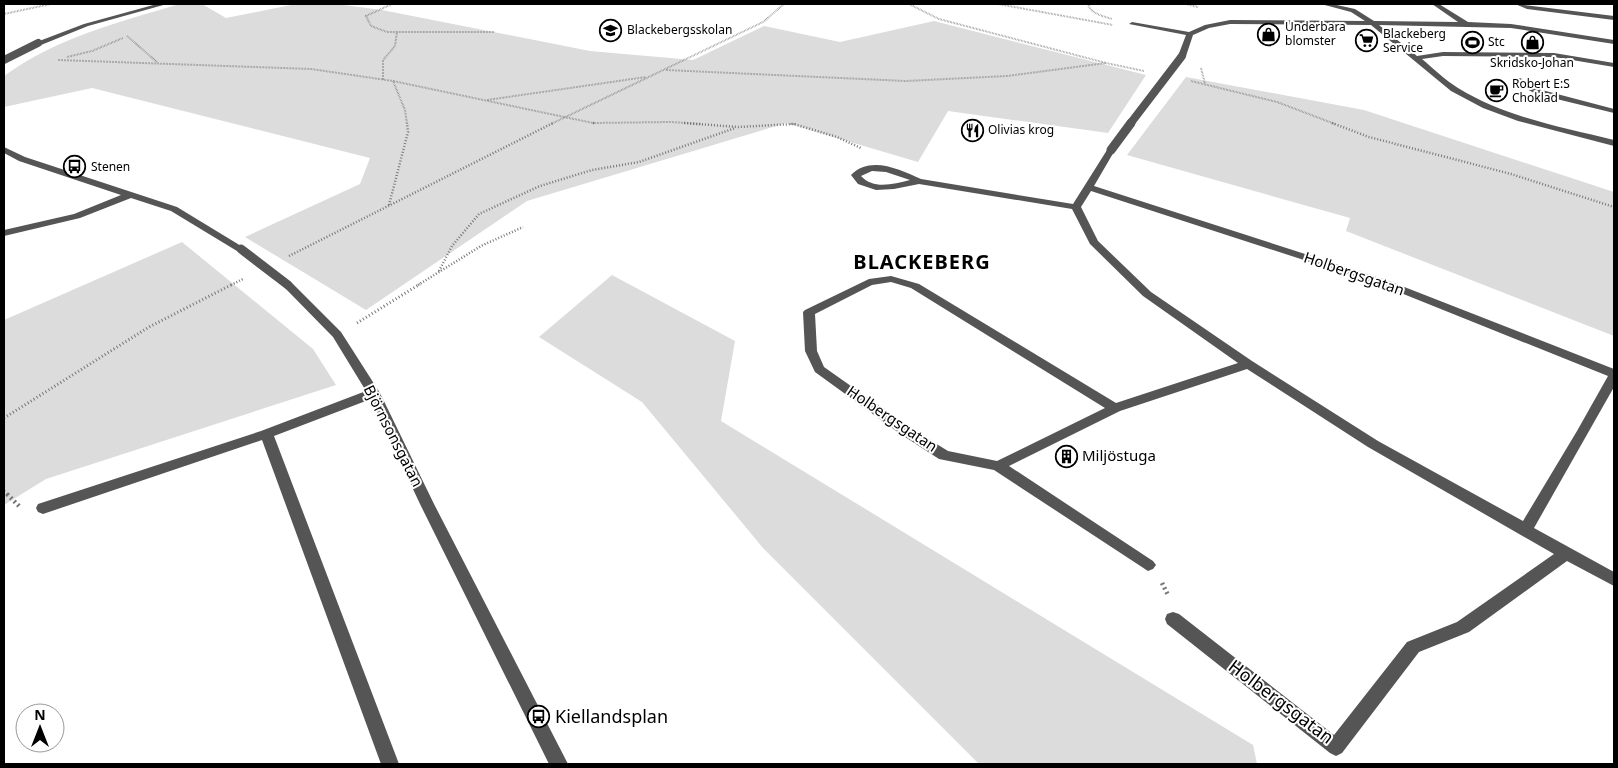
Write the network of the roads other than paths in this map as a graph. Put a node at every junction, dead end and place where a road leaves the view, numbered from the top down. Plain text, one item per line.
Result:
1 (164, 4) edge
2 (1324, 4) edge
3 (1435, 4) edge
4 (1518, 4) edge
5 (1614, 18) edge
6 (1372, 23) junction
7 (1132, 24) road end
8 (1466, 24) junction
9 (1190, 34) junction
10 (1614, 42) edge
11 (1416, 58) junction
12 (4, 60) edge
13 (1614, 65) edge
14 (1517, 80) dead end
15 (1614, 111) edge
16 (1614, 143) edge
17 (4, 150) edge
18 (919, 181) junction
19 (1088, 187) junction
20 (132, 194) junction
21 (1076, 207) junction
22 (4, 233) edge
23 (1248, 364) junction
24 (1614, 375) edge
25 (374, 393) junction
26 (1115, 408) junction
27 (266, 434) junction
28 (998, 466) junction
29 (43, 508) dead end
30 (1525, 530) junction
31 (1567, 553) junction
32 (1148, 565) road end
33 (1614, 580) edge
34 (1173, 619) road end
35 (390, 764) edge
36 (559, 764) edge

1 - 12 street, bridge
2 - 6 street
3 - 8 street
4 - 5 street
6 - 8 street
6 - 9 street
6 - 11 street
7 - 9 street
8 - 10 street
9 - 19 street, bridge
11 - 13 street
11 - 16 street
14 - 15 street
17 - 20 street, Björnsonsgatan
18 - 18 street
18 - 21 street
19 - 21 street
19 - 24 street, Holbergsgatan
20 - 22 street
20 - 25 street, Björnsonsgatan, bridge
21 - 23 street
23 - 26 street
23 - 30 street
24 - 30 street, Holbergsgatan
25 - 27 street
25 - 36 street, Björnsonsgatan
26 - 28 street
26 - 28 street, Holbergsgatan
27 - 29 street
27 - 35 street
28 - 32 street, Holbergsgatan
30 - 31 street
31 - 33 street
31 - 34 street, Holbergsgatan

